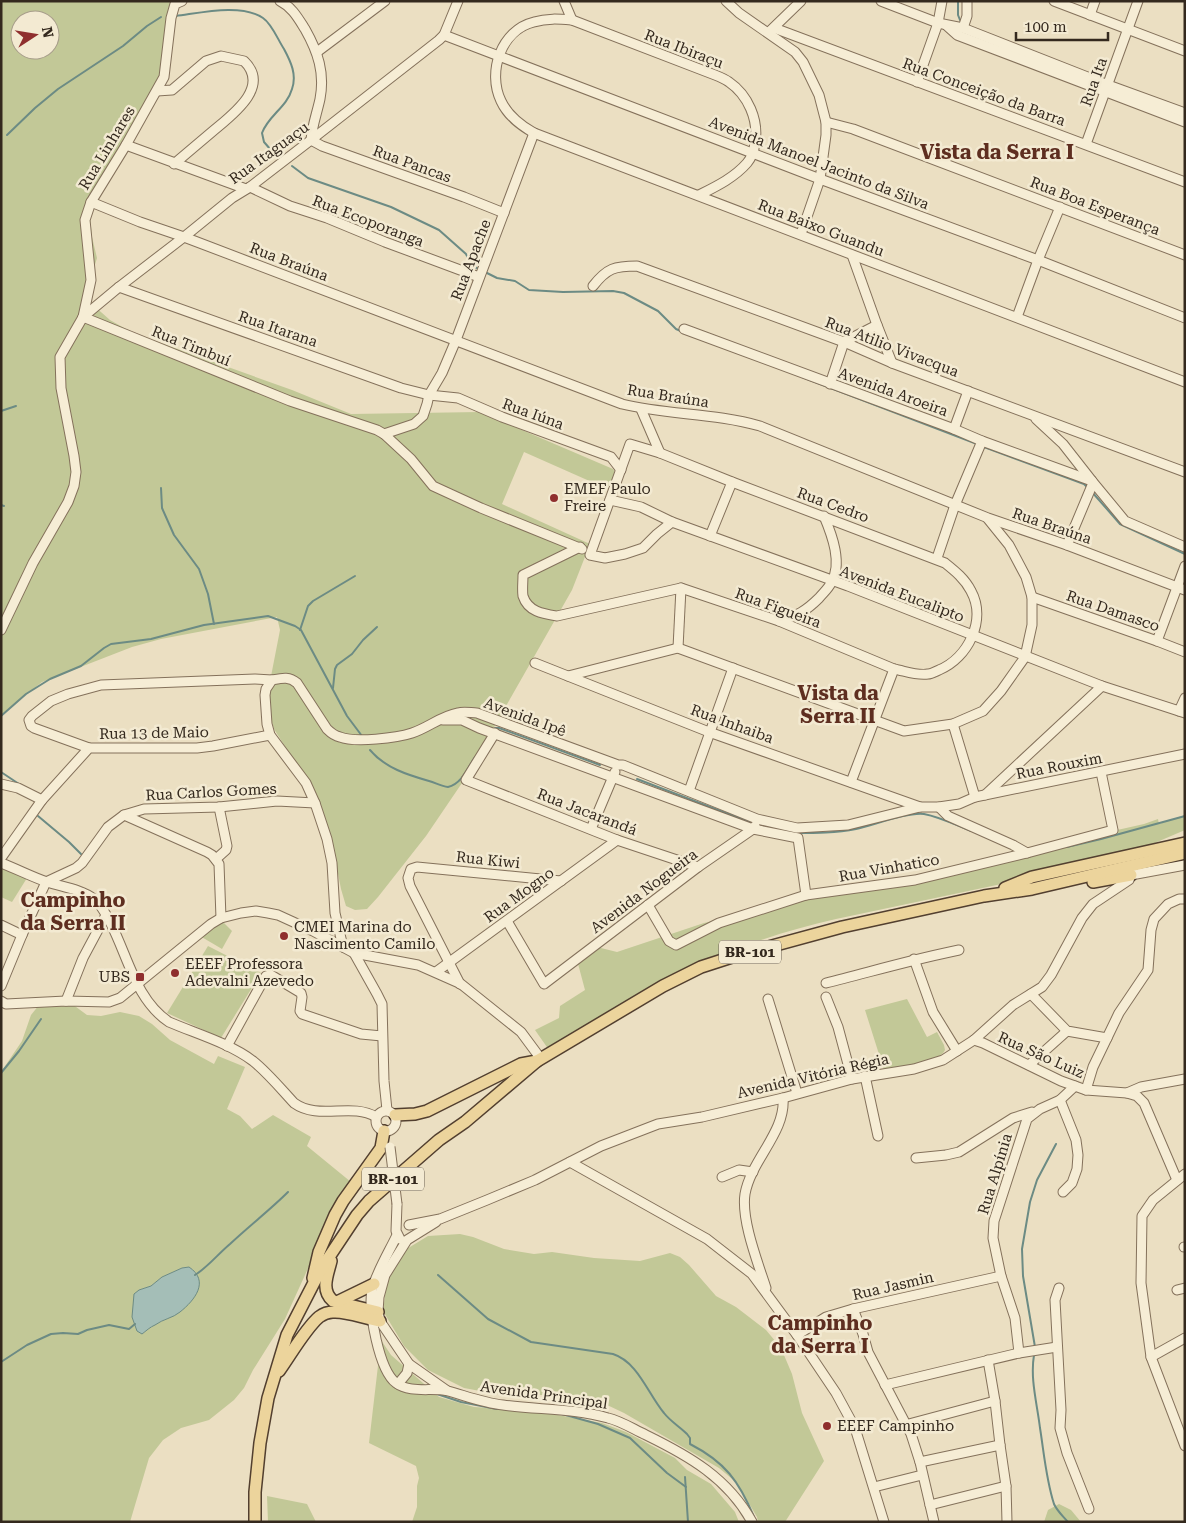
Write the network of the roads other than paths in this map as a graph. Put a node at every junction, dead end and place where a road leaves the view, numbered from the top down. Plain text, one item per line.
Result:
1 (182, 1) edge
2 (385, 1) edge
3 (458, 1) edge
4 (564, 1) edge
5 (726, 1) edge
6 (801, 1) edge
7 (881, 1) edge
8 (942, 1) edge
9 (967, 1) edge
10 (1054, 1) edge
11 (1095, 1) edge
12 (1138, 1) edge
13 (285, 2) edge
14 (1090, 15) junction
15 (572, 20) junction
16 (943, 24) junction
17 (963, 28) junction
18 (1127, 29) junction
19 (771, 30) junction
20 (444, 35) junction
21 (1185, 51) edge
22 (317, 52) junction
23 (498, 56) junction
24 (917, 82) junction
25 (1107, 88) junction
26 (157, 91) junction
27 (1185, 114) edge
28 (826, 122) junction
29 (1185, 122) edge
30 (534, 133) junction
31 (311, 140) junction
32 (1086, 144) junction
33 (126, 145) junction
34 (754, 153) junction
35 (174, 164) junction
36 (820, 179) junction
37 (1185, 182) edge
38 (248, 188) junction
39 (698, 195) junction
40 (91, 202) junction
41 (1060, 207) junction
42 (504, 213) junction
43 (801, 234) junction
44 (184, 237) junction
45 (852, 255) junction
46 (1185, 255) edge
47 (1038, 260) junction
48 (479, 277) junction
49 (119, 286) junction
50 (593, 286) dead end
51 (83, 317) junction
52 (1017, 317) junction
53 (1185, 318) edge
54 (877, 325) junction
55 (684, 329) dead end
56 (456, 340) junction
57 (844, 342) junction
58 (892, 363) junction
59 (1185, 382) edge
60 (830, 384) junction
61 (968, 391) junction
62 (429, 395) junction
63 (641, 408) junction
64 (1032, 415) junction
65 (954, 429) junction
66 (384, 434) junction
67 (980, 445) junction
68 (660, 453) junction
69 (621, 470) junction
70 (1185, 472) edge
71 (732, 482) junction
72 (1092, 482) junction
73 (610, 500) junction
74 (955, 505) junction
75 (824, 516) junction
76 (988, 518) junction
77 (672, 522) junction
78 (710, 536) junction
79 (1067, 545) junction
80 (580, 547) junction
81 (1185, 547) edge
82 (590, 555) junction
83 (937, 558) junction
84 (1185, 566) edge
85 (833, 581) junction
86 (681, 588) junction
87 (1181, 589) edge
88 (1032, 597) junction
89 (779, 621) junction
90 (1, 630) edge
91 (972, 636) junction
92 (1157, 640) junction
93 (678, 648) junction
94 (1185, 652) edge
95 (1025, 657) junction
96 (535, 664) dead end
97 (733, 668) junction
98 (894, 668) junction
99 (568, 676) junction
100 (272, 680) junction
101 (1102, 686) junction
102 (1185, 698) edge
103 (1182, 712) edge
104 (460, 716) junction
105 (875, 722) junction
106 (953, 724) junction
107 (709, 732) junction
108 (495, 733) junction
109 (270, 734) junction
110 (89, 748) junction
111 (1185, 754) edge
112 (618, 765) junction
113 (1101, 772) junction
114 (613, 776) junction
115 (851, 782) junction
116 (1, 784) edge
117 (689, 791) junction
118 (985, 795) junction
119 (975, 797) junction
120 (42, 800) junction
121 (315, 803) junction
122 (219, 807) junction
123 (920, 807) junction
124 (939, 807) junction
125 (124, 815) junction
126 (758, 819) junction
127 (768, 821) junction
128 (592, 829) junction
129 (753, 829) junction
130 (764, 831) junction
131 (617, 840) junction
132 (1184, 846) edge
133 (1027, 853) junction
134 (1, 858) edge
135 (216, 860) junction
136 (1, 863) edge
137 (1185, 865) edge
138 (698, 868) junction
139 (1131, 875) junction
140 (561, 881) junction
141 (46, 882) junction
142 (1032, 889) junction
143 (806, 896) junction
144 (984, 896) junction
145 (1185, 899) edge
146 (648, 904) junction
147 (106, 914) junction
148 (221, 918) junction
149 (507, 921) junction
150 (1, 925) edge
151 (22, 935) junction
152 (343, 947) junction
153 (958, 950) dead end
154 (354, 953) junction
155 (914, 959) junction
156 (448, 962) junction
157 (436, 972) junction
158 (140, 982) junction
159 (826, 983) dead end
160 (460, 984) junction
161 (1, 986) edge
162 (1031, 994) junction
163 (826, 998) dead end
164 (768, 999) dead end
165 (1, 1001) edge
166 (66, 1001) junction
167 (1067, 1030) junction
168 (382, 1036) junction
169 (1107, 1038) junction
170 (974, 1040) junction
171 (227, 1046) junction
172 (957, 1051) junction
173 (539, 1060) junction
174 (1029, 1065) junction
175 (865, 1076) junction
176 (852, 1079) junction
177 (1184, 1081) edge
178 (1075, 1086) junction
179 (1086, 1090) junction
180 (798, 1093) junction
181 (1127, 1093) junction
182 (783, 1098) junction
183 (1060, 1100) junction
184 (1040, 1109) junction
185 (391, 1113) junction
186 (376, 1117) junction
187 (386, 1131) junction
188 (878, 1136) dead end
189 (916, 1158) dead end
190 (570, 1162) junction
191 (753, 1172) junction
192 (1185, 1174) edge
193 (722, 1177) dead end
194 (1177, 1180) junction
195 (1063, 1192) dead end
196 (398, 1207) junction
197 (440, 1219) junction
198 (408, 1224) junction
199 (396, 1233) junction
200 (409, 1239) junction
201 (334, 1249) junction
202 (759, 1266) junction
203 (752, 1274) junction
204 (1000, 1276) junction
205 (374, 1284) junction
206 (313, 1285) junction
207 (1059, 1288) dead end
208 (768, 1295) junction
209 (337, 1302) junction
210 (853, 1309) junction
211 (375, 1316) junction
212 (797, 1335) junction
213 (1185, 1338) edge
214 (1057, 1347) junction
215 (1019, 1353) junction
216 (1151, 1357) junction
217 (988, 1360) junction
218 (409, 1364) junction
219 (272, 1381) junction
220 (398, 1384) junction
221 (886, 1385) junction
222 (446, 1390) junction
223 (995, 1401) junction
224 (906, 1425) junction
225 (1000, 1445) junction
226 (1185, 1446) edge
227 (920, 1462) junction
228 (922, 1475) junction
229 (1006, 1486) junction
230 (874, 1487) junction
231 (930, 1505) junction
232 (1088, 1509) dead end
233 (255, 1522) edge
234 (752, 1522) edge
235 (884, 1522) edge
236 (934, 1522) edge
237 (1008, 1522) edge

1 - 26 street, Rua Linhares
2 - 22 street
3 - 20 street, Rua Itaguaçu
4 - 15 street
5 - 19 street
6 - 19 street
7 - 16 street
8 - 16 street
9 - 17 street
10 - 14 street
11 - 14 street
12 - 18 street, Rua Ita
13 - 22 street
14 - 18 street
15 - 23 street, Rua Ibiraçu
15 - 34 street, Rua Ibiraçu
16 - 17 street
16 - 24 street
16 - 25 street
17 - 25 street
18 - 21 street
18 - 25 street, Rua Ita
19 - 24 street, Rua Conceição da Barra
19 - 28 street
20 - 23 street, Avenida Manoel Jacinto da Silva
20 - 31 street, Rua Itaguaçu
22 - 31 street
23 - 30 street, Rua Baixo Guandu
23 - 34 street, Avenida Manoel Jacinto da Silva
24 - 32 street, Rua Conceição da Barra
25 - 27 street
25 - 29 street
25 - 32 street, Rua Ita
26 - 33 street, Rua Linhares
26 - 35 street
28 - 36 street
28 - 41 street, Rua Boa Esperança
30 - 39 street, Rua Baixo Guandu
30 - 42 street, Rua Apache
31 - 38 street, Rua Itaguaçu
31 - 42 street, Rua Pancas
32 - 37 street, Rua Conceição da Barra
33 - 35 street, Rua Ecoporanga
33 - 40 street, Rua Linhares
34 - 36 street, Avenida Manoel Jacinto da Silva
34 - 39 street
35 - 38 street, Rua Ecoporanga
36 - 43 street
36 - 47 street, Avenida Manoel Jacinto da Silva
38 - 44 street, Rua Itaguaçu
38 - 48 street, Rua Ecoporanga
39 - 43 street, Rua Baixo Guandu
40 - 44 street, Rua Braúna
40 - 51 street, Rua Linhares
41 - 46 street, Rua Boa Esperança
41 - 47 street
42 - 48 street, Rua Apache
43 - 45 street, Rua Baixo Guandu
44 - 49 street, Rua Itaguaçu
44 - 56 street, Rua Braúna
45 - 52 street, Rua Baixo Guandu
45 - 54 street
47 - 52 street
47 - 53 street, Avenida Manoel Jacinto da Silva
48 - 56 street, Rua Apache
49 - 51 street, Rua Itaguaçu
49 - 62 street, Rua Itarana
50 - 57 street, Rua Atilio Vivacqua
51 - 66 street, Rua Timbuí
51 - 90 street
52 - 59 street, Rua Baixo Guandu
54 - 57 street
54 - 58 street
55 - 60 street, Avenida Aroeira
56 - 62 street, Rua Apache
56 - 63 street, Rua Braúna
57 - 58 street, Rua Atilio Vivacqua
57 - 60 street
58 - 61 street, Rua Atilio Vivacqua
60 - 65 street, Avenida Aroeira
61 - 64 street, Rua Atilio Vivacqua
61 - 65 street
62 - 66 street, Rua Apache
62 - 69 street, Rua Iúna
63 - 68 street
63 - 74 street, Rua Braúna
64 - 70 street, Rua Atilio Vivacqua
64 - 72 street
65 - 67 street, Avenida Aroeira
66 - 80 street
67 - 72 street, Avenida Aroeira
67 - 74 street
68 - 69 street, Rua Cedro
68 - 71 street, Rua Cedro
69 - 73 street
71 - 75 street, Rua Cedro
71 - 78 street
72 - 79 street
72 - 81 street
73 - 77 street, Avenida Eucalipto
73 - 82 street
74 - 76 street, Rua Braúna
74 - 83 street
75 - 83 street, Rua Cedro
75 - 85 street
76 - 79 street, Rua Braúna
76 - 88 street
77 - 78 street, Avenida Eucalipto
77 - 82 street
78 - 85 street, Avenida Eucalipto
79 - 87 street, Rua Braúna
80 - 82 street
80 - 86 street
83 - 91 street, Rua Cedro
84 - 87 street
85 - 89 street
85 - 91 street, Avenida Eucalipto
86 - 89 street, Rua Figueira
86 - 93 street
87 - 92 street
88 - 92 street, Rua Damasco
88 - 95 street
89 - 98 street, Rua Figueira
91 - 95 street, Avenida Eucalipto
91 - 98 street, Rua Figueira
92 - 94 street, Rua Damasco
93 - 97 street
93 - 99 street
95 - 101 street, Avenida Eucalipto
95 - 106 street
96 - 99 street, Rua Inhaiba
97 - 105 street
97 - 107 street
98 - 105 street
99 - 107 street, Rua Inhaiba
100 - 104 street, Avenida Ipê
100 - 109 street
100 - 110 street
101 - 103 street, Avenida Eucalipto
101 - 118 street
102 - 103 street
104 - 108 street, Avenida Ipê
104 - 112 street, Avenida Ipê
105 - 106 street
105 - 115 street
106 - 119 street
107 - 115 street, Rua Inhaiba
107 - 117 street
108 - 114 street, Avenida Ipê
108 - 128 street, Rua Jacarandá
109 - 110 street, Rua 13 de Maio
109 - 121 street
110 - 120 street, Rua 13 de Maio
111 - 113 street, Rua Rouxim
112 - 114 street
112 - 117 street, Avenida Ipê
113 - 118 street, Rua Rouxim
113 - 133 street, Rua Vinhatico
114 - 128 street
114 - 129 street, Avenida Ipê
115 - 123 street, Rua Inhaiba
116 - 120 street
117 - 126 street, Avenida Ipê
118 - 119 street, Rua Rouxim
119 - 124 street, Rua Rouxim
120 - 134 street, Rua 13 de Maio
121 - 122 street, Rua Carlos Gomes
121 - 152 street
122 - 125 street, Rua Carlos Gomes
122 - 135 street
123 - 124 street, Avenida Ipê
123 - 127 street, Avenida Ipê
124 - 133 street
125 - 135 street
125 - 141 street, Rua Carlos Gomes
126 - 127 street, Avenida Ipê
126 - 129 street, Avenida Nogueira
127 - 130 street
128 - 131 street, Rua Jacarandá
129 - 130 street, Avenida Ipê
129 - 138 street, Avenida Nogueira
130 - 143 street, Avenida Ipê
131 - 138 street, Rua Jacarandá
131 - 140 street, Rua Mogno
132 - 142 main road, BR-101
132 - 144 main road, BR-101
133 - 143 street, Rua Vinhatico
135 - 148 street
136 - 141 street
137 - 139 street
138 - 146 street, Avenida Nogueira
139 - 142 main road
139 - 162 street, Avenida Vitória Régia
140 - 149 street, Rua Mogno
140 - 156 street, Rua Kiwi
141 - 147 street
141 - 151 street
142 - 144 main road, BR-101
143 - 146 street, Rua Vinhatico
144 - 173 main road, BR-101
145 - 169 street
146 - 149 street, Avenida Nogueira
147 - 158 street
147 - 166 street
148 - 152 street
148 - 158 street
149 - 156 street, Rua Mogno
150 - 151 street
151 - 161 street
152 - 154 street
153 - 155 street
154 - 157 street
154 - 168 street
155 - 159 street
155 - 172 street
156 - 157 street, Rua Mogno
156 - 160 street
157 - 160 street
158 - 166 street
158 - 171 street
160 - 173 street
162 - 167 street
162 - 170 street, Avenida Vitória Régia
163 - 176 street
164 - 180 street
165 - 166 street
167 - 169 street
167 - 174 street
168 - 171 street
168 - 185 street
169 - 179 street
170 - 172 street, Avenida Vitória Régia
170 - 174 street, Rua São Luiz
171 - 186 street
172 - 175 street, Avenida Vitória Régia
173 - 185 main road
173 - 201 main road, BR-101
174 - 178 street, Rua São Luiz
175 - 176 street, Avenida Vitória Régia
175 - 188 street
176 - 180 street, Avenida Vitória Régia
177 - 181 street, Rua São Luiz
178 - 179 street, Rua São Luiz
178 - 183 street, Rua Alpínia
179 - 181 street, Rua São Luiz
180 - 182 street, Avenida Vitória Régia
181 - 194 street
182 - 190 street, Avenida Vitória Régia
182 - 191 street
183 - 184 street, Rua Alpínia
183 - 195 street
184 - 189 street
184 - 204 street, Rua Alpínia
185 - 186 street
185 - 187 street
186 - 187 street
187 - 196 street, bridge
187 - 206 main road
190 - 197 street, Avenida Vitória Régia
190 - 203 street
191 - 193 street
191 - 202 street
192 - 194 street
194 - 216 street
196 - 198 street
196 - 199 street
197 - 198 street, Avenida Vitória Régia
197 - 200 street, Avenida Vitória Régia
198 - 199 street
198 - 200 street
199 - 200 street
199 - 205 street
200 - 211 street
201 - 206 main road, BR-101
201 - 209 main road
202 - 203 street
202 - 208 street
203 - 208 street
204 - 210 street, Rua Jasmin
204 - 215 street, Rua Alpínia
205 - 209 main road
205 - 211 street
206 - 219 main road, BR-101
207 - 214 street
208 - 212 street
209 - 211 main road
210 - 212 street, Rua Jasmin
210 - 221 street
211 - 218 street, Avenida Principal
211 - 219 main road
211 - 220 street
212 - 230 street
213 - 216 street
214 - 215 street
214 - 232 street
215 - 217 street
216 - 226 street
217 - 221 street
217 - 223 street
218 - 220 street
218 - 222 street, Avenida Principal
219 - 233 main road, BR-101
220 - 222 street, Avenida Principal
221 - 224 street
222 - 234 street, Avenida Principal
223 - 224 street
223 - 225 street
224 - 227 street
225 - 227 street
225 - 229 street
227 - 228 street
228 - 230 street
228 - 231 street
229 - 231 street
229 - 237 street
230 - 235 street
231 - 236 street

